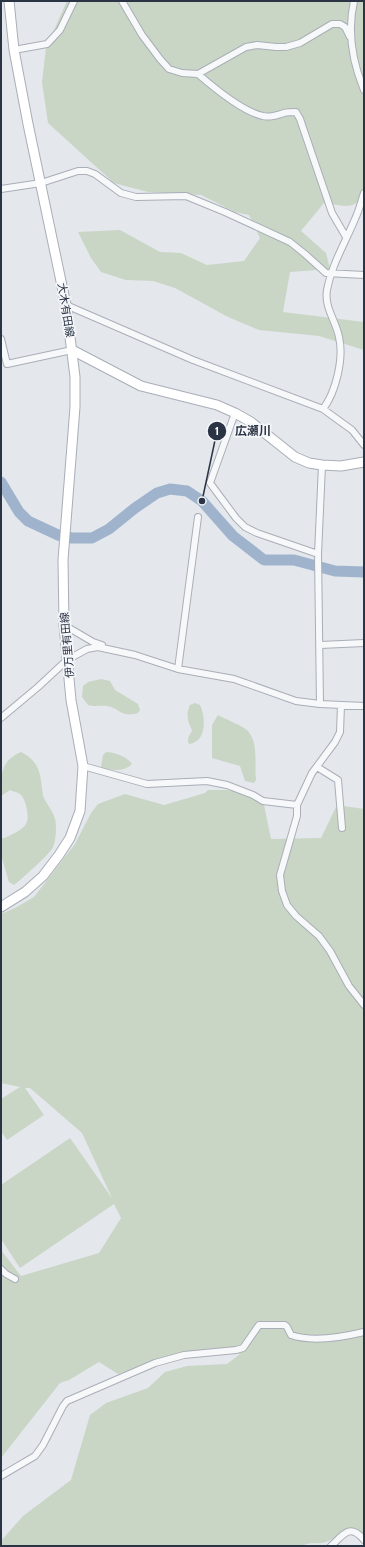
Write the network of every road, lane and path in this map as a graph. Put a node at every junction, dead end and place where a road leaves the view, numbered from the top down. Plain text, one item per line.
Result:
1 (9, 1) edge
2 (74, 1) edge
3 (122, 1) edge
4 (354, 1) edge
5 (350, 37) junction
6 (14, 50) junction
7 (198, 74) junction
8 (364, 90) edge
9 (41, 183) junction
10 (1, 189) edge
11 (364, 193) edge
12 (346, 237) junction
13 (331, 274) junction
14 (364, 275) edge
15 (66, 305) junction
16 (1, 339) edge
17 (72, 350) junction
18 (323, 409) junction
19 (234, 413) junction
20 (364, 445) edge
21 (364, 462) edge
22 (322, 465) junction
23 (198, 517) dead end
24 (318, 554) junction
25 (64, 625) junction
26 (364, 643) edge
27 (320, 645) junction
28 (109, 648) junction
29 (67, 660) junction
30 (178, 669) junction
31 (320, 704) junction
32 (341, 705) junction
33 (364, 706) edge
34 (1, 718) edge
35 (83, 766) junction
36 (317, 767) junction
37 (297, 805) junction
38 (342, 828) dead end
39 (1, 907) edge
40 (364, 1004) edge
41 (1, 1269) edge
42 (15, 1278) dead end
43 (364, 1332) edge
44 (1, 1476) edge
45 (364, 1540) edge
46 (331, 1546) edge

1 - 6 main road, 大木有田線
2 - 6 street
3 - 7 street
4 - 5 street
5 - 7 street
5 - 8 street
6 - 9 main road, 大木有田線
7 - 12 street
9 - 10 street
9 - 13 street
9 - 15 main road, 大木有田線
11 - 12 street
12 - 13 street
13 - 14 street
13 - 18 street
15 - 17 main road, 大木有田線
15 - 18 street
16 - 17 street
17 - 19 main road, 大木有田線
17 - 25 main road, 伊万里有田線
18 - 20 street
19 - 22 main road, 大木有田線
19 - 24 street
21 - 22 main road, 大木有田線
22 - 24 street
23 - 30 street
24 - 27 street
25 - 28 street
25 - 29 main road, 伊万里有田線
26 - 27 street
27 - 31 street
28 - 29 street
28 - 30 street
29 - 34 street
29 - 35 main road, 伊万里有田線
30 - 31 street
31 - 32 street
32 - 33 street
32 - 36 street
35 - 37 street
35 - 39 main road, 伊万里有田線
36 - 37 street
36 - 38 street
37 - 40 street
41 - 42 street
43 - 44 street
45 - 46 street

